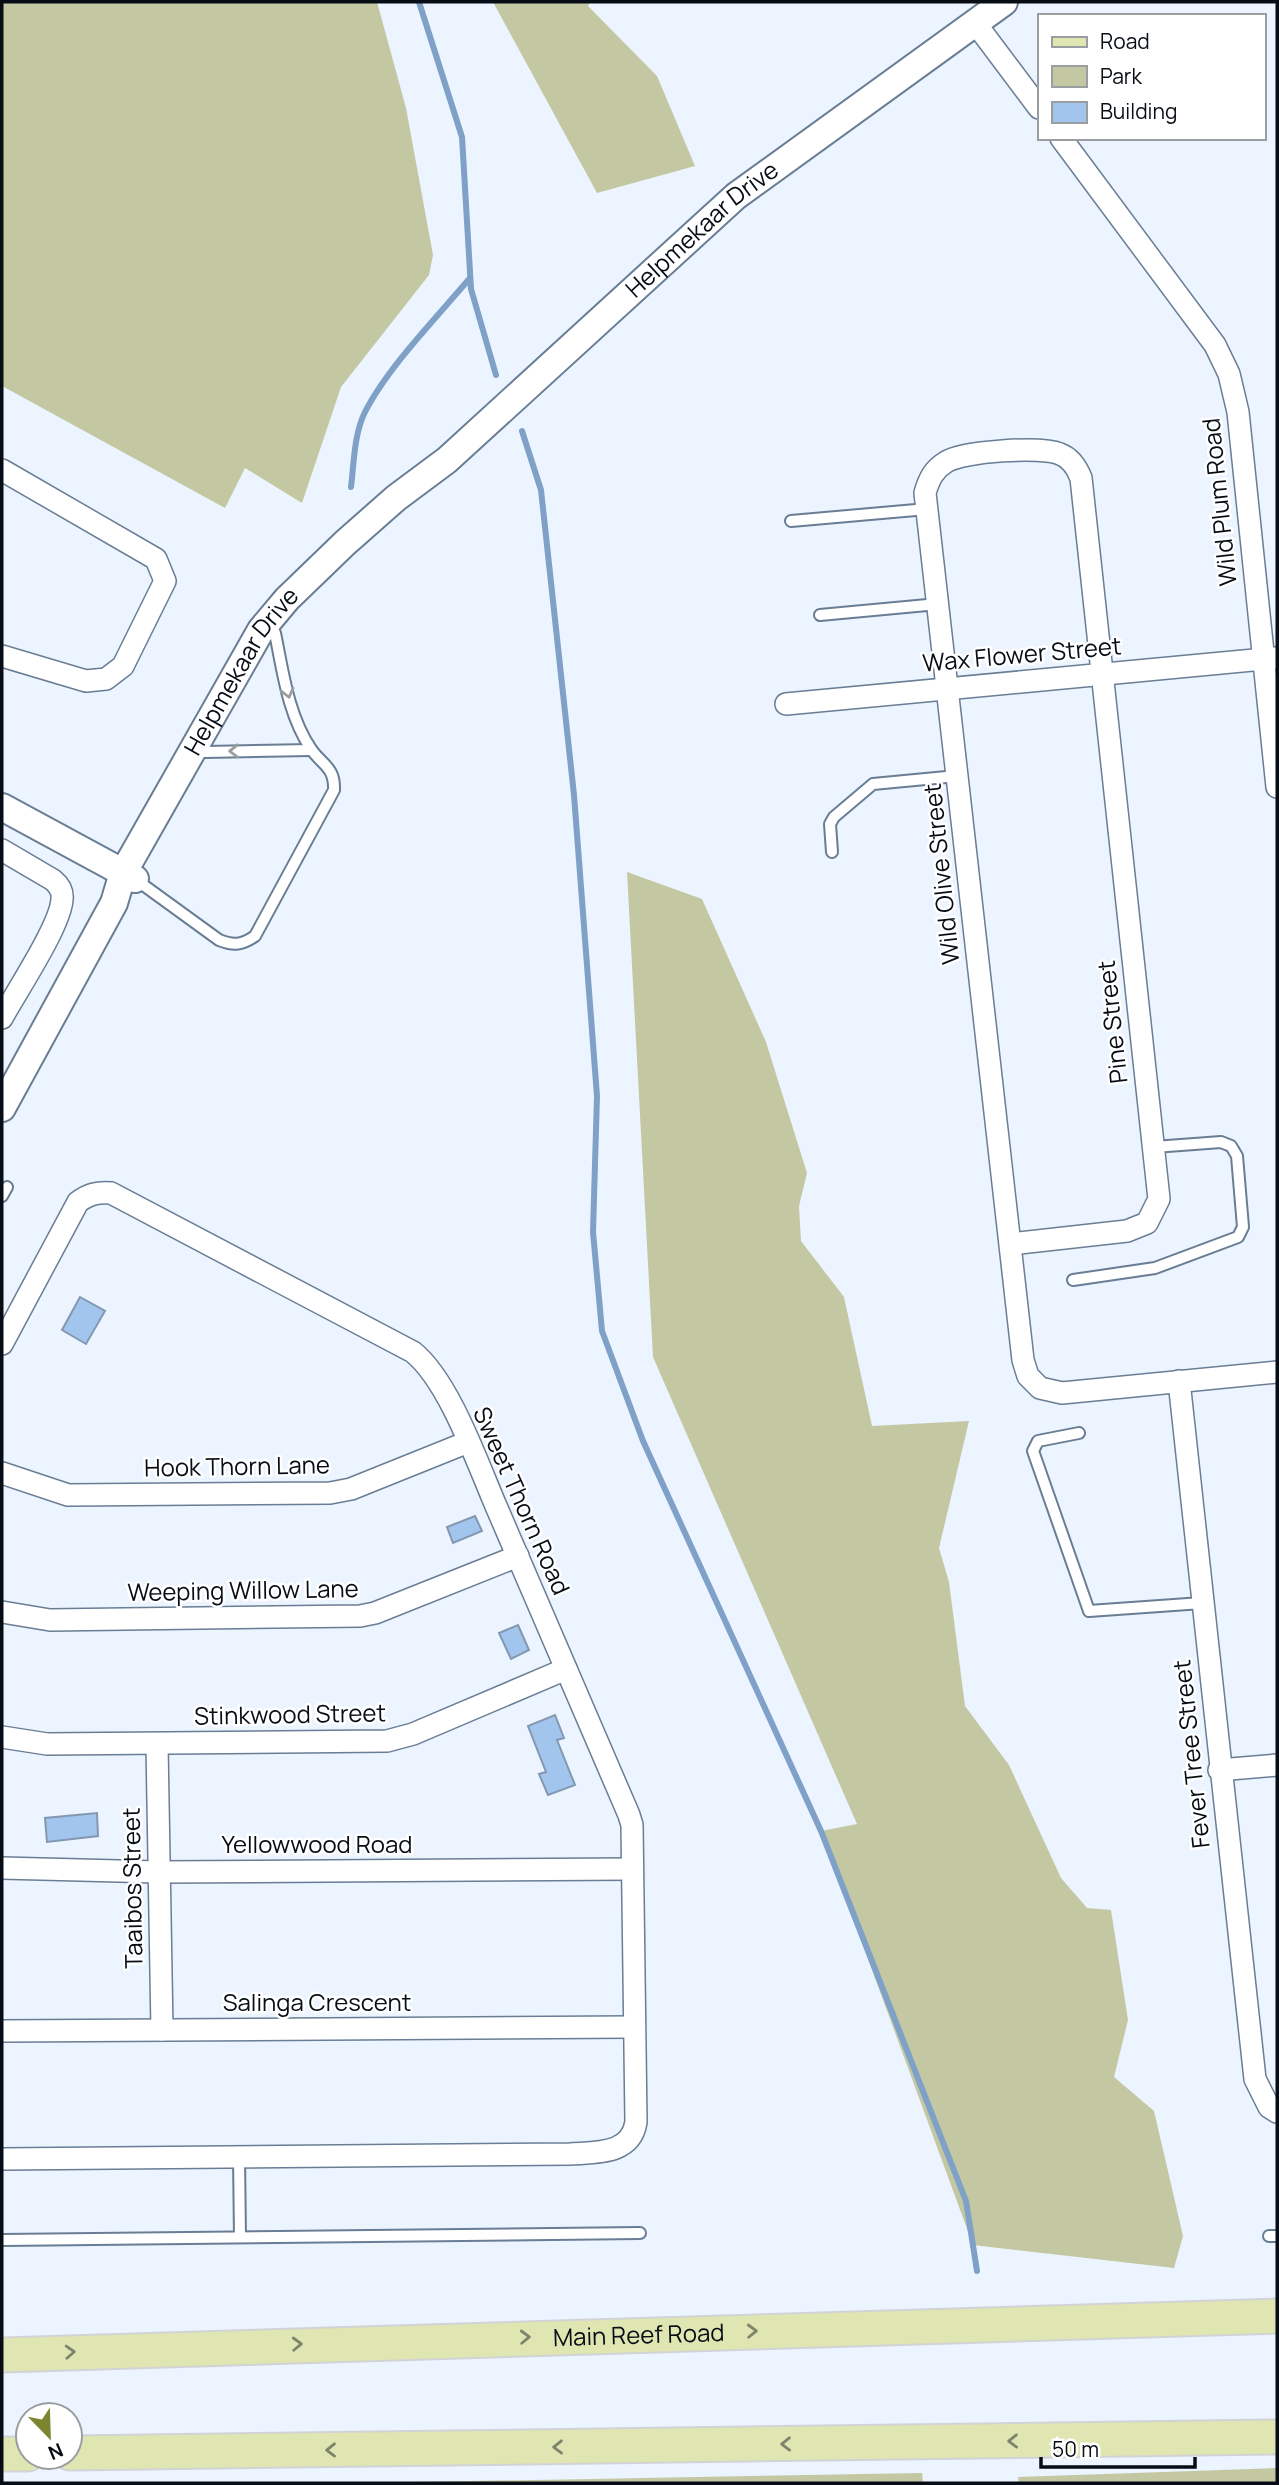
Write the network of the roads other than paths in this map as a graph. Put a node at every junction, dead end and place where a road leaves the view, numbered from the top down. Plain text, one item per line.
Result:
1 (1004, 2) edge
2 (976, 23) junction
3 (1038, 107) edge
4 (1063, 140) edge
5 (2, 470) edge
6 (420, 483) junction
7 (927, 509) junction
8 (791, 521) dead end
9 (938, 604) junction
10 (820, 615) dead end
11 (275, 633) junction
12 (2, 656) edge
13 (1270, 658) edge
14 (1102, 674) junction
15 (948, 688) junction
16 (786, 704) dead end
17 (311, 750) junction
18 (205, 752) junction
19 (957, 776) junction
20 (1277, 787) edge
21 (2, 807) edge
22 (2, 850) edge
23 (832, 852) dead end
24 (129, 876) junction
25 (2, 1018) edge
26 (2, 1108) edge
27 (1153, 1147) junction
28 (1010, 1244) junction
29 (1073, 1280) dead end
30 (2, 1344) edge
31 (1277, 1372) edge
32 (1179, 1381) junction
33 (1079, 1433) dead end
34 (468, 1442) junction
35 (2, 1473) edge
36 (518, 1556) junction
37 (1202, 1602) junction
38 (2, 1612) edge
39 (566, 1669) junction
40 (2, 1737) edge
41 (157, 1745) junction
42 (1277, 1765) edge
43 (1219, 1770) junction
44 (2, 1868) edge
45 (632, 1869) junction
46 (158, 1872) junction
47 (633, 2027) junction
48 (162, 2030) junction
49 (2, 2031) edge
50 (1277, 2112) edge
51 (239, 2157) junction
52 (2, 2160) edge
53 (640, 2233) dead end
54 (240, 2236) junction
55 (2, 2240) edge
56 (1277, 2316) edge
57 (2, 2355) edge
58 (1277, 2437) edge
59 (84, 2453) edge

1 - 2 street, Helpmekaar Drive
2 - 3 street
2 - 6 street, Helpmekaar Drive
4 - 13 street, Wild Plum Road
5 - 12 street
6 - 11 street, Helpmekaar Drive
6 - 24 street, Helpmekaar Drive
7 - 8 lane
7 - 9 street, Wild Olive Street
7 - 14 street, Wild Olive Street
9 - 10 lane
9 - 15 street, Wild Olive Street
11 -> 17 lane
11 - 18 street, Helpmekaar Drive
13 - 14 street, Wax Flower Street
13 - 20 street, Wild Plum Road
14 - 15 street, Wax Flower Street
14 - 27 street, Pine Street
15 - 16 street, Wax Flower Street
15 - 19 street, Wild Olive Street
17 -> 18 lane
17 - 24 lane
18 - 24 street, Helpmekaar Drive
19 - 23 lane
19 - 28 street, Wild Olive Street
21 - 24 street
22 - 25 street
24 - 26 street, Helpmekaar Drive
27 - 28 street, Pine Street
27 - 29 lane
28 - 32 street, Wild Olive Street
30 - 34 street, Sweet Thorn Road
31 - 32 street, Wild Olive Street
32 - 37 street, Fever Tree Street
33 - 37 lane
34 - 35 street, Hook Thorn Lane
34 - 36 street, Sweet Thorn Road
36 - 38 street, Weeping Willow Lane
36 - 39 street, Sweet Thorn Road
37 - 43 street, Fever Tree Street
39 - 41 street, Stinkwood Street
39 - 45 street, Sweet Thorn Road
40 - 41 street, Stinkwood Street
41 - 46 street, Taaibos Street
42 - 43 street
43 - 50 street, Fever Tree Street
44 - 46 street, Yellowwood Road
45 - 46 street, Yellowwood Road
45 - 47 street, Sweet Thorn Road
46 - 48 street, Taaibos Street
47 - 48 street, Salinga Crescent
47 - 51 street, Sweet Thorn Road
48 - 49 street, Salinga Crescent
51 - 52 street
51 - 54 lane
53 - 54 lane
54 - 55 lane
57 -> 56 main road, Main Reef Road
58 -> 59 main road

